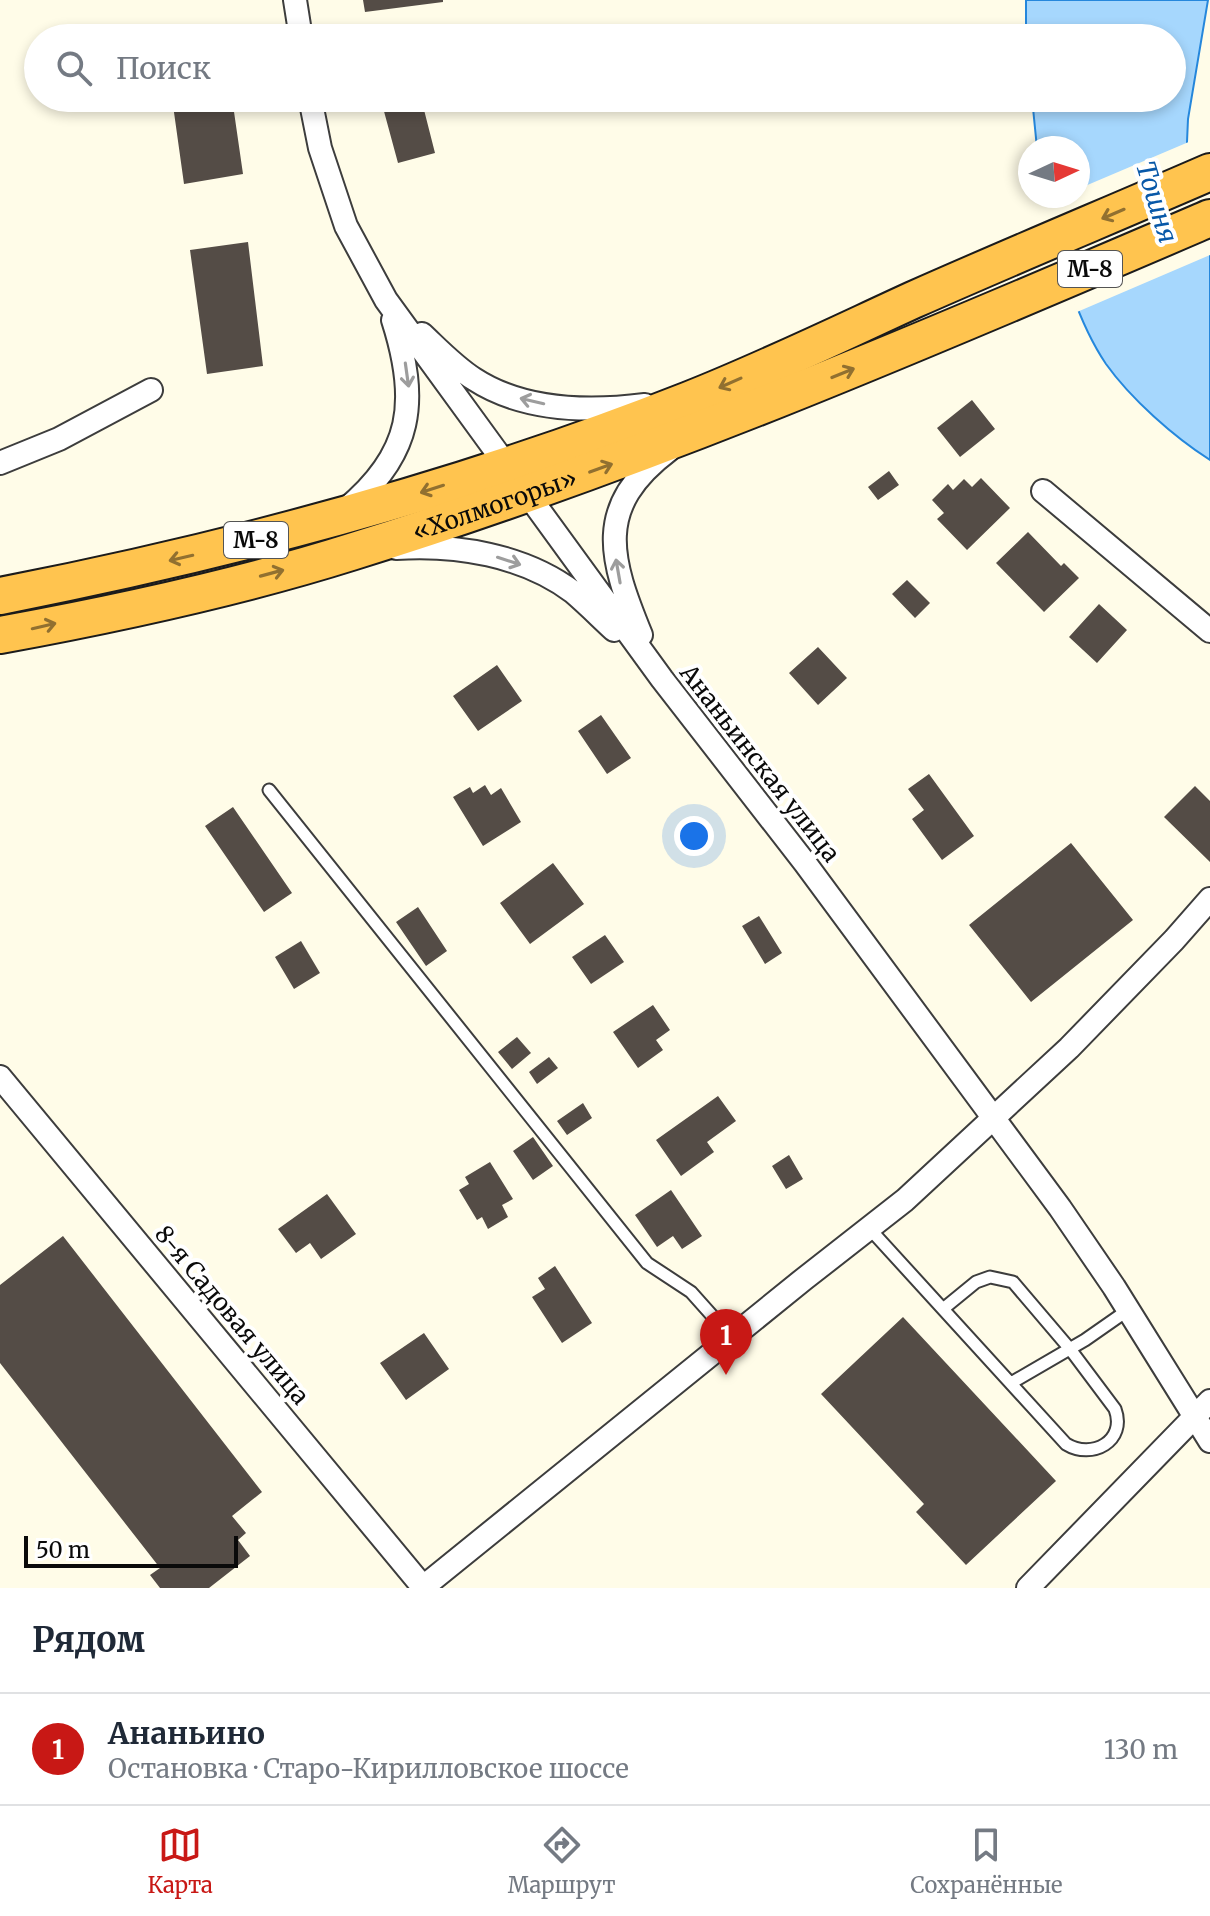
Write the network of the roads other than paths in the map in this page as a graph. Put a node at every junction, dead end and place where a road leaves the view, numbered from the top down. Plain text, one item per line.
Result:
1 (295, 0) edge
2 (299, 24) edge
3 (313, 112) edge
4 (1210, 172) edge
5 (1210, 218) edge
6 (386, 300) junction
7 (151, 390) dead end
8 (692, 399) junction
9 (688, 436) junction
10 (0, 463) edge
11 (506, 465) junction
12 (1043, 491) dead end
13 (528, 494) junction
14 (331, 521) junction
15 (349, 553) junction
16 (0, 596) edge
17 (1210, 631) edge
18 (0, 635) edge
19 (655, 670) junction
20 (269, 790) dead end
21 (1210, 899) edge
22 (0, 1077) edge
23 (994, 1119) junction
24 (869, 1228) junction
25 (943, 1309) junction
26 (1128, 1310) junction
27 (732, 1338) junction
28 (1070, 1349) junction
29 (1011, 1383) junction
30 (1202, 1408) edge
31 (1210, 1441) edge
32 (423, 1587) edge
33 (1028, 1588) edge

1 - 2 street
3 - 6 street, Ананьинская улица
4 -> 8 highway, «Холмогоры» / М-8
9 -> 5 highway, «Холмогоры» / М-8
8 -> 6 street
6 - 11 street, Ананьинская улица
6 -> 14 street
7 - 10 street
8 - 11 highway, «Холмогоры» / М-8
13 -> 9 highway, «Холмогоры» / М-8
19 -> 9 street
11 - 13 street, Ананьинская улица
11 -> 14 highway, «Холмогоры» / М-8
12 - 17 street
13 - 15 highway, «Холмогоры» / М-8
13 - 19 street, Ананьинская улица
14 -> 16 highway, «Холмогоры» / М-8
18 -> 15 highway, «Холмогоры» / М-8
15 -> 19 street
19 - 23 street, Ананьинская улица
20 - 27 lane
21 - 23 street
22 - 32 street, 8-я Садовая улица
23 - 24 street
23 - 26 street, Ананьинская улица
24 - 25 lane
24 - 27 street
25 - 28 lane
25 - 29 lane
26 - 28 lane
26 - 30 street, Ананьинская улица
27 - 32 street
28 - 29 lane
28 - 29 lane
30 - 31 street, Ананьинская улица
30 - 33 street

